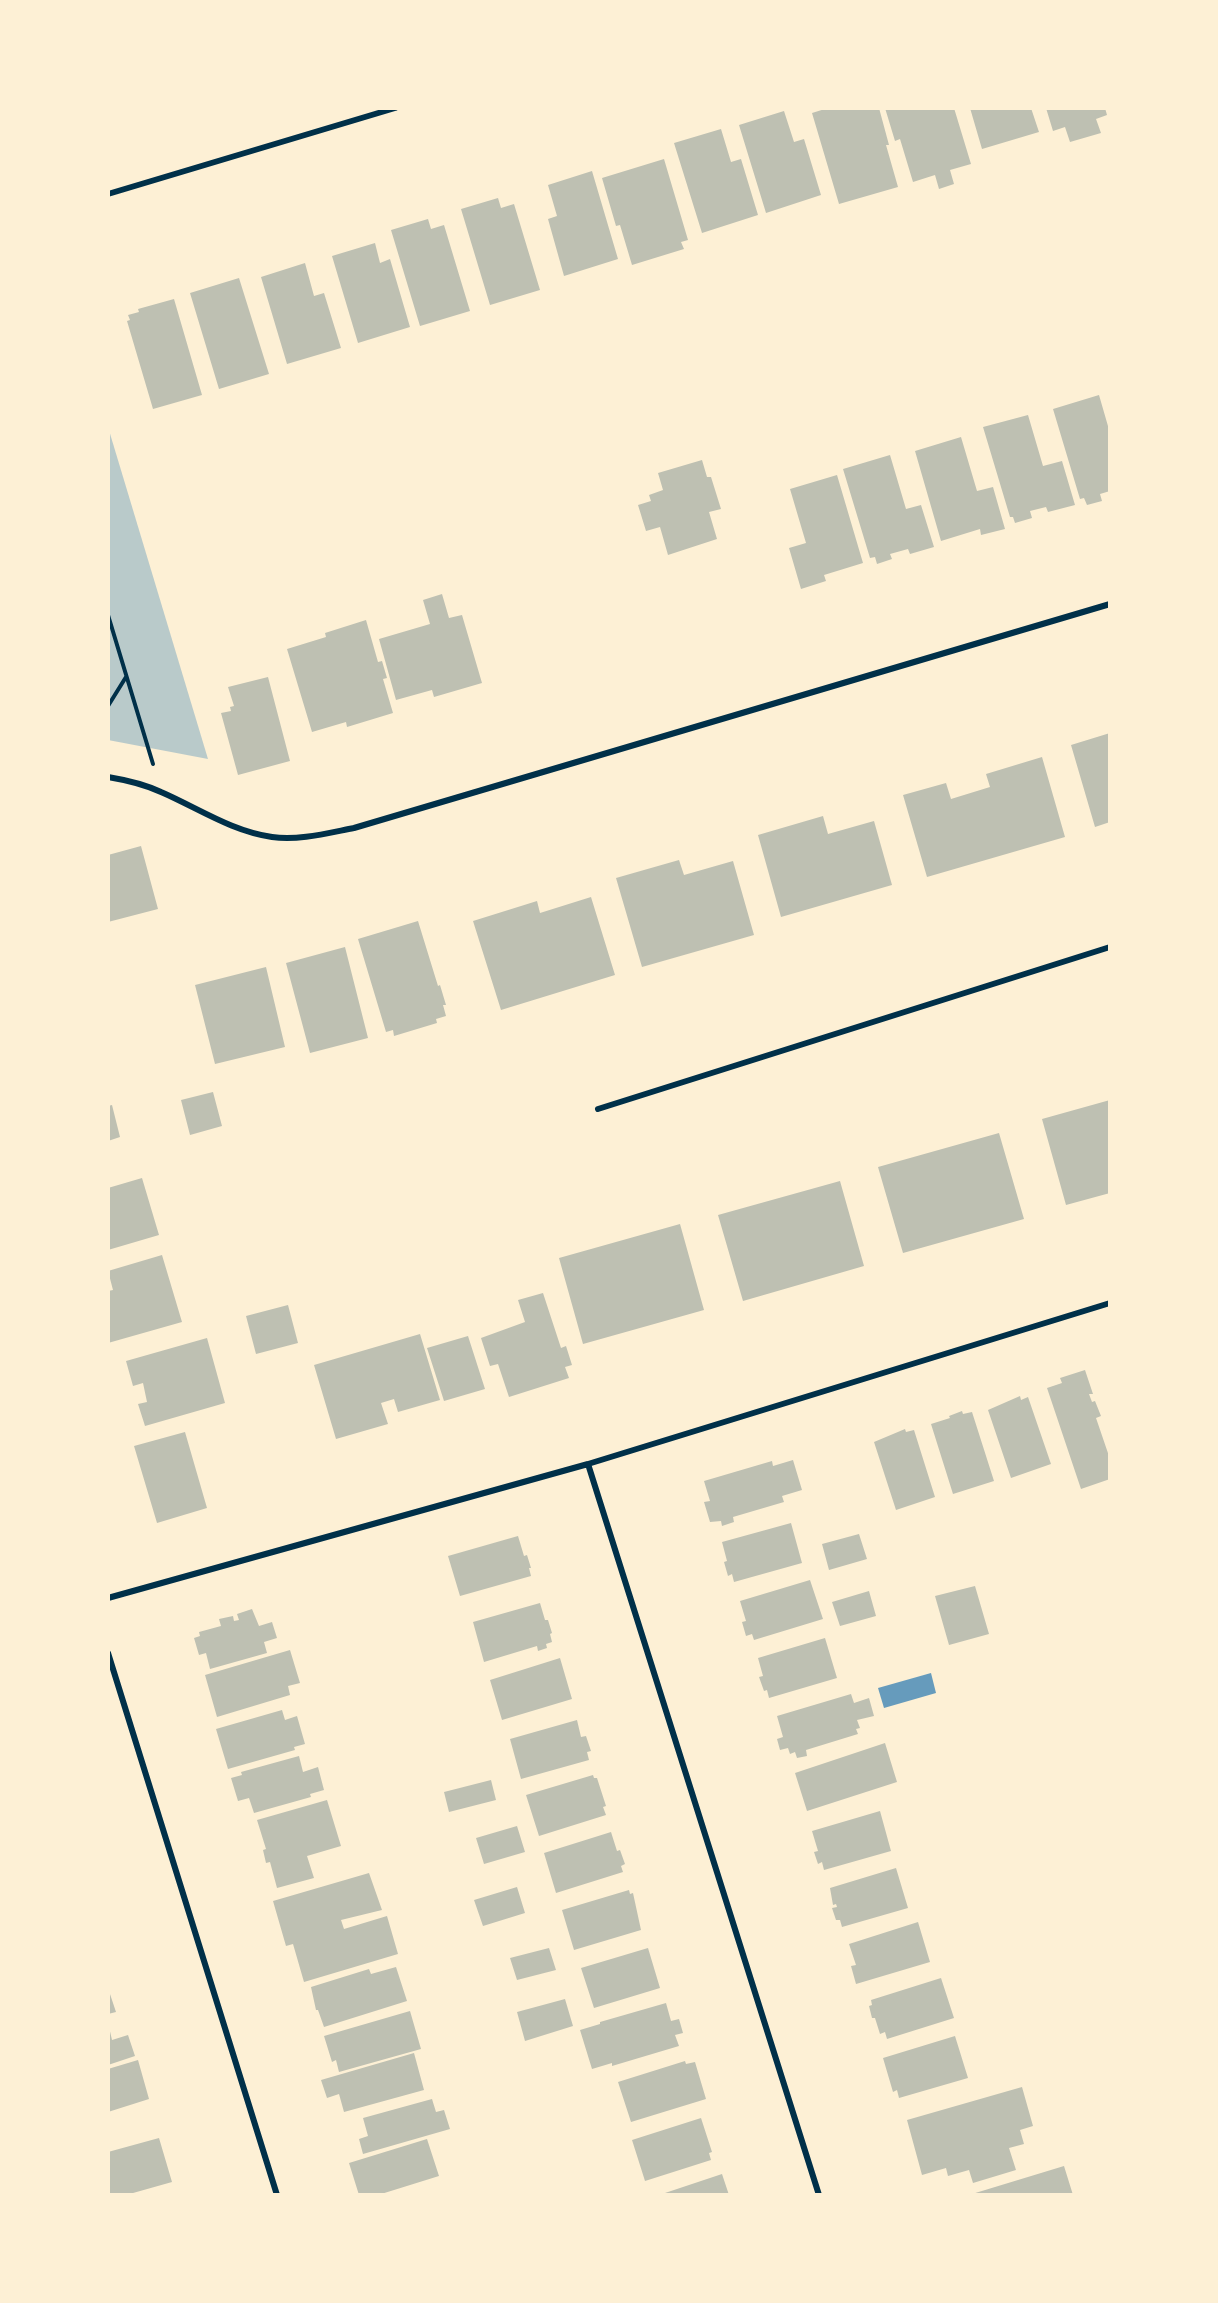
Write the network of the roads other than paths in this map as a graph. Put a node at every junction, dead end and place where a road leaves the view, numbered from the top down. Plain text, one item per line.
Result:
1 (394, 108) edge
2 (108, 194) edge
3 (1110, 604) edge
4 (108, 777) edge
5 (1110, 947) edge
6 (598, 1109) dead end
7 (1110, 1303) edge
8 (588, 1464) junction
9 (108, 1598) edge
10 (108, 1653) edge
11 (277, 2195) edge
12 (819, 2195) edge

1 - 2 street
3 - 4 street
5 - 6 street
7 - 8 street
8 - 9 street
8 - 12 street
10 - 11 street

